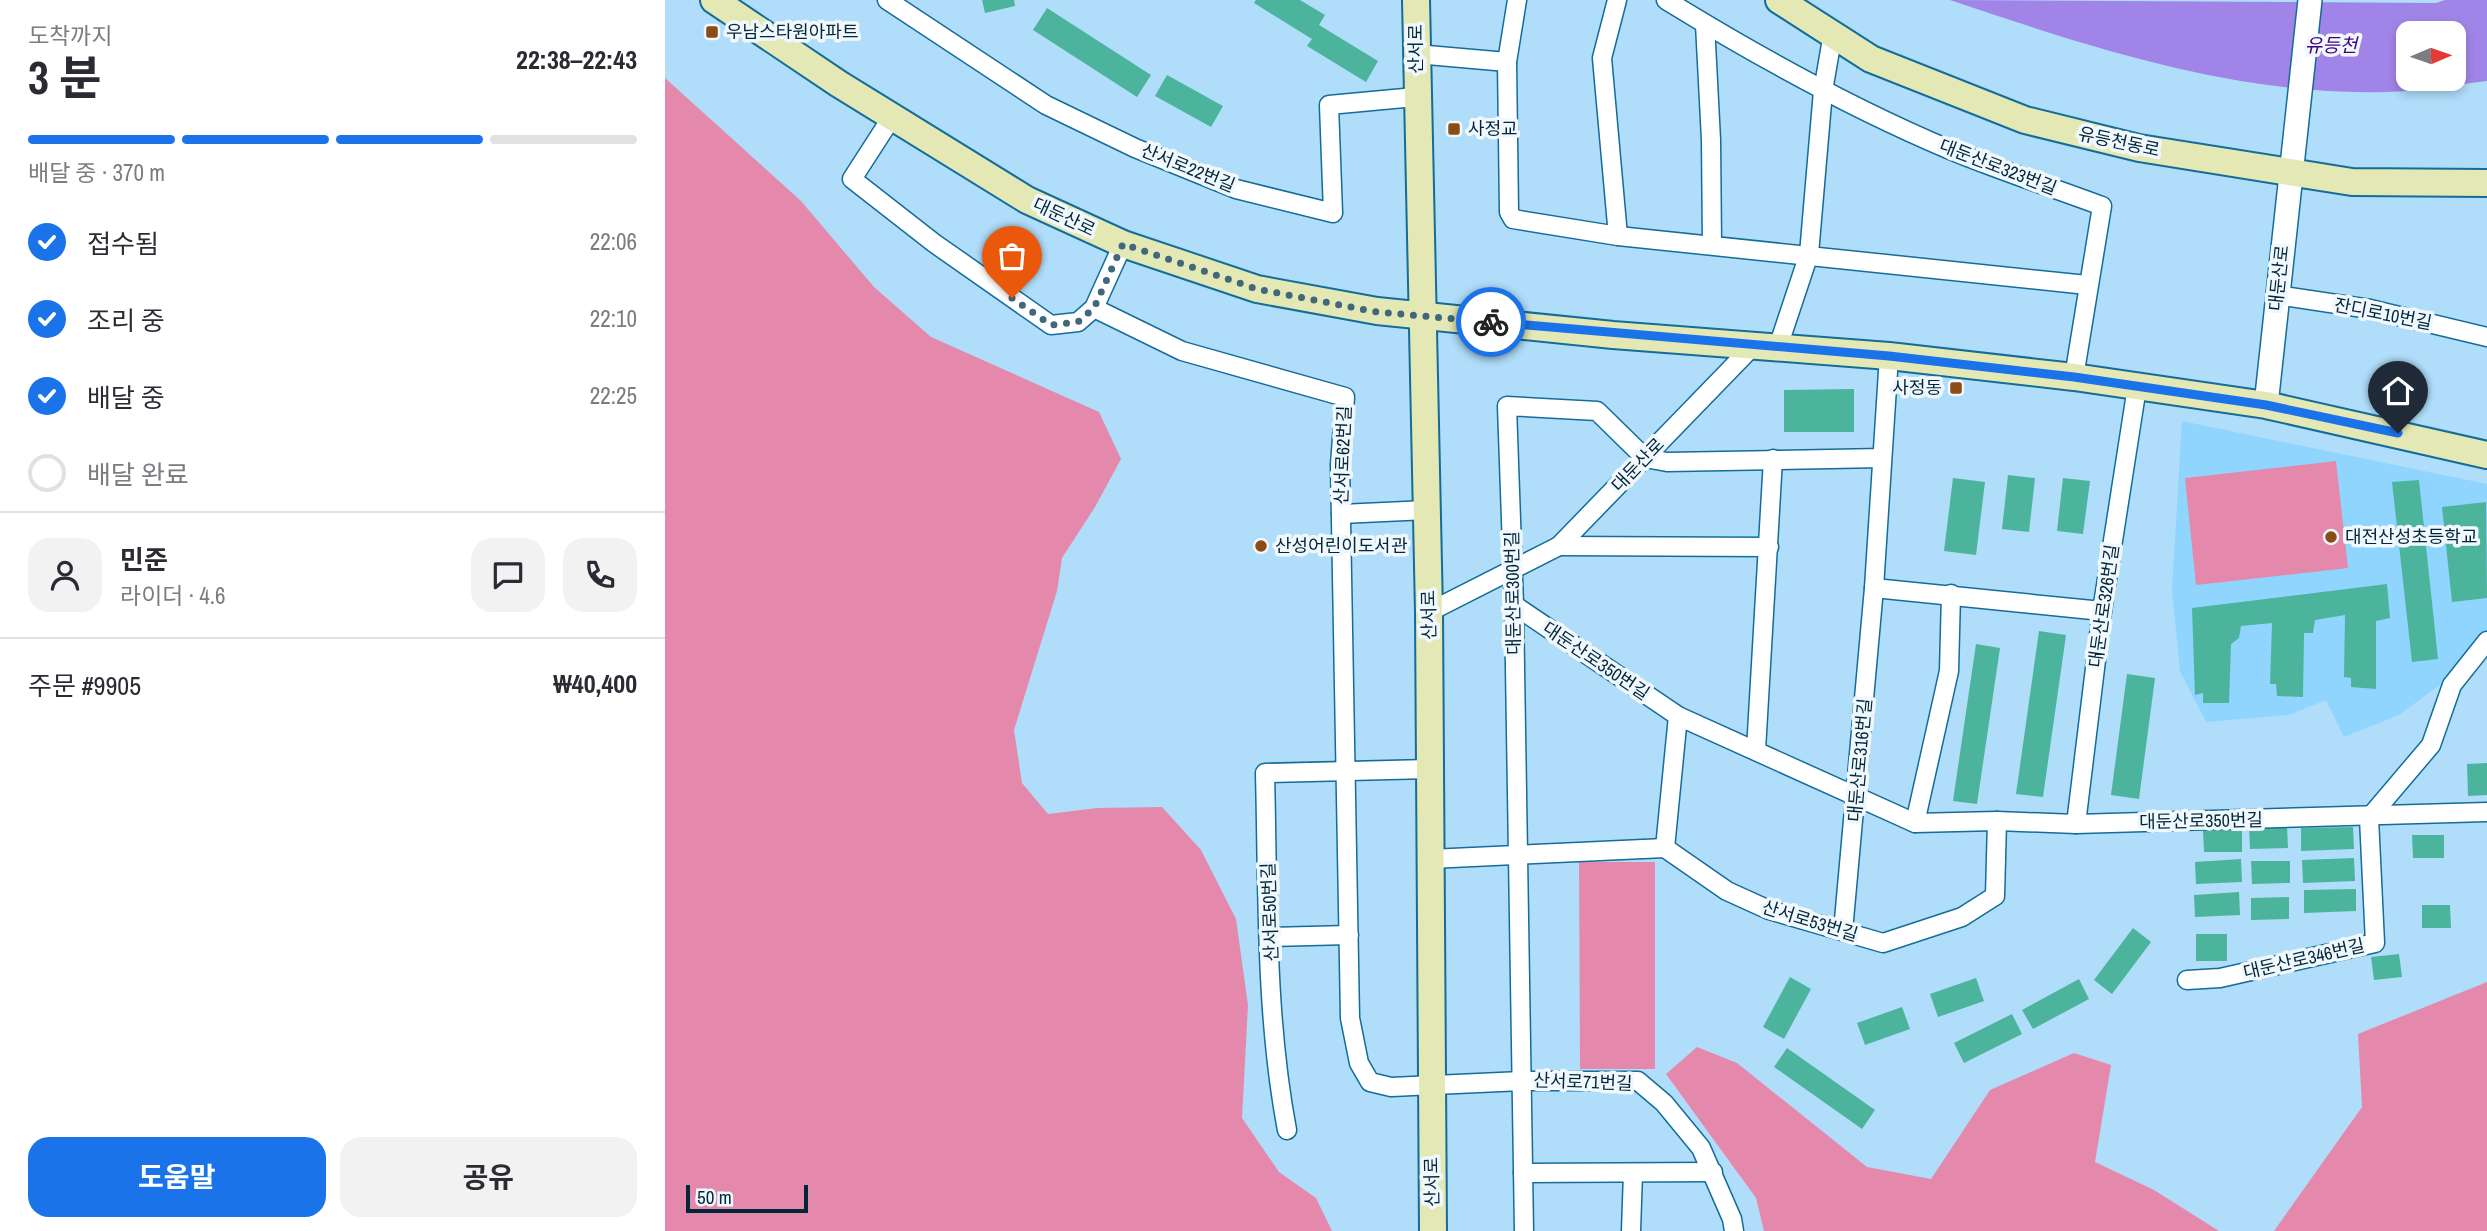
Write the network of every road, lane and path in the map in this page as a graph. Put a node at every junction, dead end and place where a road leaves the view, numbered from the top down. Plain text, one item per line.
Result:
1 (714, 0) edge
2 (887, 0) edge
3 (1416, 0) edge
4 (1517, 0) edge
5 (1617, 0) edge
6 (1666, 0) edge
7 (1780, 0) edge
8 (2310, 0) edge
9 (1705, 24) junction
10 (1833, 33) junction
11 (1416, 54) junction
12 (1507, 62) junction
13 (1823, 90) junction
14 (1415, 97) junction
15 (892, 117) junction
16 (2291, 162) junction
17 (2487, 183) edge
18 (1618, 236) junction
19 (1123, 244) junction
20 (1712, 245) junction
21 (1809, 254) junction
22 (2087, 285) junction
23 (2277, 295) junction
24 (1094, 308) junction
25 (1424, 316) junction
26 (2487, 337) edge
27 (1766, 346) junction
28 (1889, 356) junction
29 (2074, 377) junction
30 (2137, 387) junction
31 (2266, 405) junction
32 (2487, 455) edge
33 (1645, 458) junction
34 (1882, 458) junction
35 (1773, 459) junction
36 (1427, 510) junction
37 (1341, 514) junction
38 (1559, 546) junction
39 (1769, 547) junction
40 (1513, 572) junction
41 (1874, 588) junction
42 (1951, 594) junction
43 (1514, 605) junction
44 (2102, 611) junction
45 (1429, 612) junction
46 (2487, 641) edge
47 (1678, 716) junction
48 (1756, 750) junction
49 (1429, 769) junction
50 (1346, 770) junction
51 (1858, 797) junction
52 (2487, 813) edge
53 (2369, 818) junction
54 (1997, 821) junction
55 (1915, 823) junction
56 (2076, 824) junction
57 (1665, 848) junction
58 (1518, 855) junction
59 (1430, 859) junction
60 (1843, 931) junction
61 (1349, 935) junction
62 (1270, 937) junction
63 (2187, 980) dead end
64 (1522, 1081) junction
65 (1431, 1085) junction
66 (1287, 1130) dead end
67 (1633, 1172) junction
68 (1713, 1172) junction
69 (1523, 1173) junction
70 (1433, 1231) edge
71 (1524, 1231) edge
72 (1631, 1231) edge
73 (1734, 1231) edge

1 - 15 main road, 대둔산로
2 - 14 street, 산서로22번길
3 - 11 main road, 산서로
4 - 12 street
5 - 18 street
6 - 9 street, 대둔산로323번길
7 - 10 main road, 유등천동로
8 - 16 street, 대둔산로
9 - 13 street, 대둔산로323번길
9 - 20 street
10 - 13 street
10 - 16 main road, 유등천동로
11 - 12 street
11 - 14 main road, 산서로
12 - 18 street
13 - 21 street
13 - 22 street, 대둔산로323번길
14 - 25 main road, 산서로
15 - 19 main road, 대둔산로
15 - 24 street
16 - 17 main road, 유등천동로
16 - 23 street, 대둔산로
18 - 20 street
19 - 24 street
19 - 25 main road, 대둔산로
20 - 21 street
21 - 22 street
21 - 27 street
22 - 29 street, 대둔산로323번길
23 - 26 street, 잔디로10번길
23 - 31 street, 대둔산로
24 - 37 street, 산서로62번길
25 - 27 main road, 대둔산로
25 - 36 main road, 산서로
27 - 28 main road, 대둔산로
27 - 33 street, 대둔산로
28 - 29 main road, 대둔산로
28 - 34 street, 대둔산로316번길
29 - 30 main road, 대둔산로
30 - 31 main road, 대둔산로
30 - 44 street, 대둔산로326번길
31 - 32 main road, 대둔산로
33 - 35 street
33 - 38 street, 대둔산로
33 - 40 street, 대둔산로300번길
34 - 35 street
34 - 41 street, 대둔산로316번길
35 - 39 street
36 - 37 street
36 - 45 main road, 산서로
37 - 50 street, 산서로62번길
38 - 39 street
38 - 40 street, 대둔산로
39 - 48 street
40 - 43 street, 대둔산로300번길
40 - 45 street, 대둔산로
41 - 42 street
41 - 51 street, 대둔산로316번길
42 - 44 street
42 - 55 street
43 - 47 street, 대둔산로350번길
43 - 58 street, 대둔산로300번길
44 - 56 street, 대둔산로326번길
45 - 49 main road, 산서로
46 - 53 street
47 - 48 street, 대둔산로350번길
47 - 57 street
48 - 51 street, 대둔산로350번길
49 - 50 street
49 - 59 main road, 산서로
50 - 61 street, 산서로62번길
50 - 62 street, 산서로50번길
51 - 55 street, 대둔산로350번길
51 - 60 street, 대둔산로316번길
52 - 53 street, 대둔산로350번길
53 - 56 street, 대둔산로350번길
53 - 63 street, 대둔산로346번길
54 - 55 street, 대둔산로350번길
54 - 56 street, 대둔산로350번길
54 - 60 street, 산서로53번길
57 - 58 street
57 - 60 street, 산서로53번길
58 - 59 street
58 - 64 street, 대둔산로300번길
59 - 65 main road, 산서로
61 - 62 street
61 - 65 street, 산서로62번길
62 - 66 street, 산서로50번길
64 - 65 street, 산서로71번길
64 - 68 street, 산서로71번길
64 - 69 street, 대둔산로300번길
65 - 70 main road, 산서로
67 - 68 street
67 - 69 street
67 - 72 street
68 - 73 street, 산서로71번길
69 - 71 street, 대둔산로300번길

